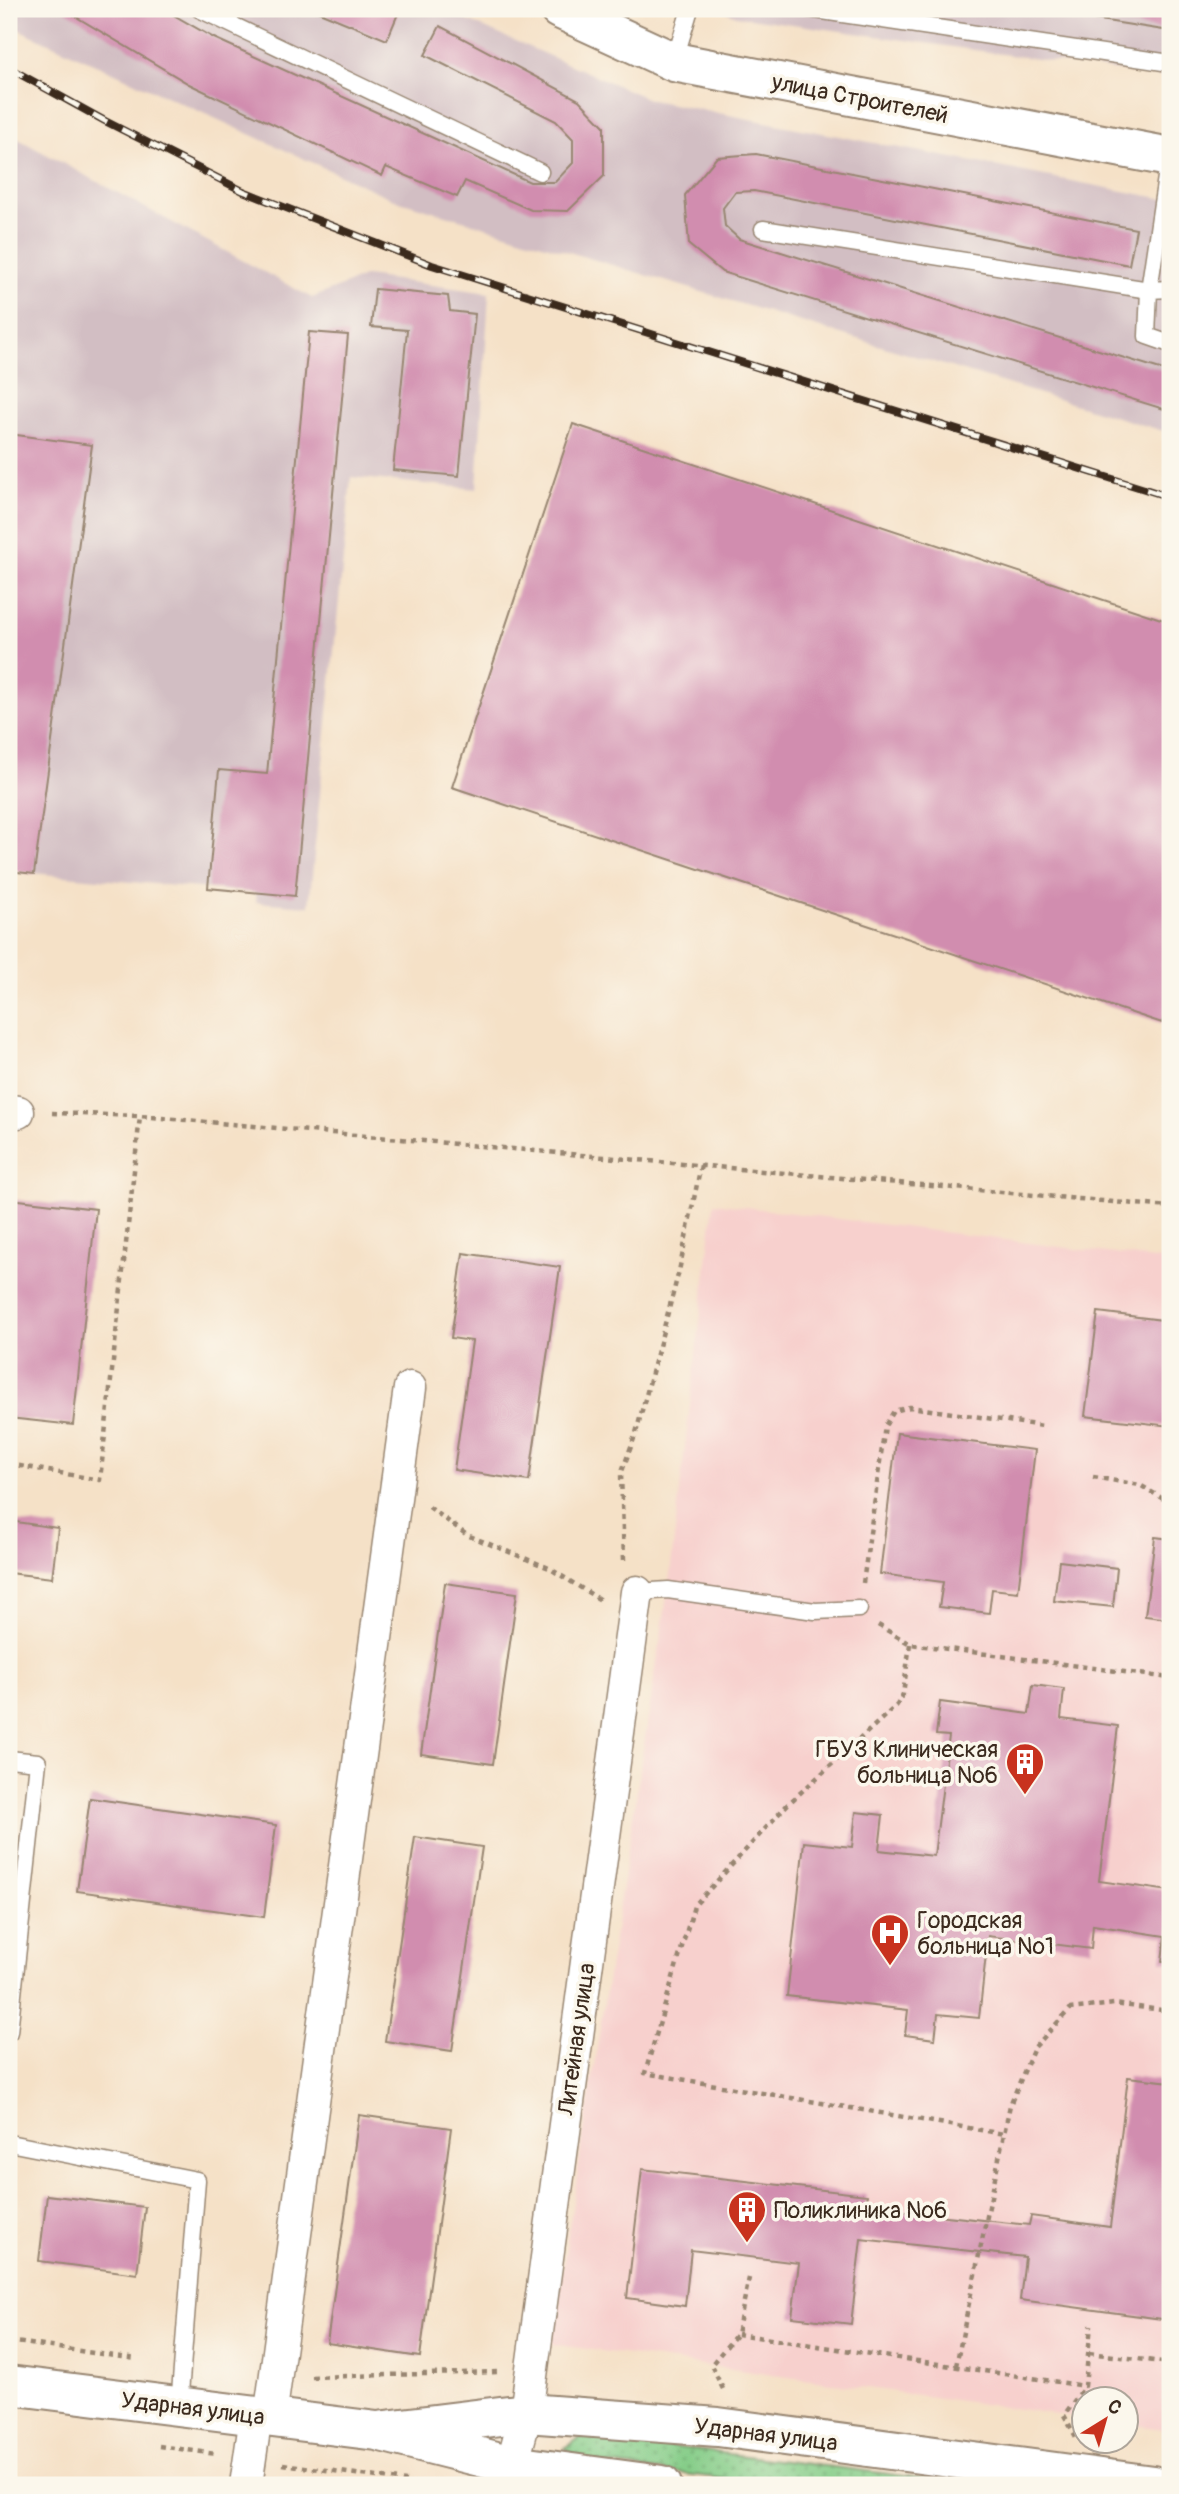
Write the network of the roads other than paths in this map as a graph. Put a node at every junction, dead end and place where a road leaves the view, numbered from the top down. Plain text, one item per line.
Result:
1 (199, 9) edge
2 (559, 9) edge
3 (690, 9) edge
4 (809, 9) edge
5 (674, 62) junction
6 (1170, 63) edge
7 (1170, 157) edge
8 (540, 172) dead end
9 (763, 229) dead end
10 (1170, 289) edge
11 (1149, 290) junction
12 (1170, 344) edge
13 (410, 1388) dead end
14 (631, 1596) joint
15 (859, 1609) road end
16 (9, 1759) edge
17 (9, 2032) edge
18 (9, 2143) edge
19 (9, 2385) edge
20 (179, 2406) junction
21 (526, 2413) junction
22 (263, 2417) junction
23 (377, 2431) junction
24 (511, 2475) edge
25 (246, 2485) edge
26 (662, 2485) edge
27 (1153, 2485) edge

1 - 8 lane
2 - 5 street, улица Строителей
3 - 5 lane
4 - 6 lane
5 - 7 street, улица Строителей
7 - 11 lane
9 - 11 lane
10 - 11 lane
11 - 12 lane
13 - 22 street
14 - 15 lane
14 - 21 street, Литейная улица
16 - 17 lane
18 - 20 lane
19 - 20 street, Ударная улица
20 - 22 street, Ударная улица
21 - 23 street, Ударная улица
21 - 24 street, Литейная улица
21 - 27 street, Ударная улица
22 - 23 street, Ударная улица
22 - 25 street
23 - 24 street, Ударная улица
24 - 26 street, Ударная улица

